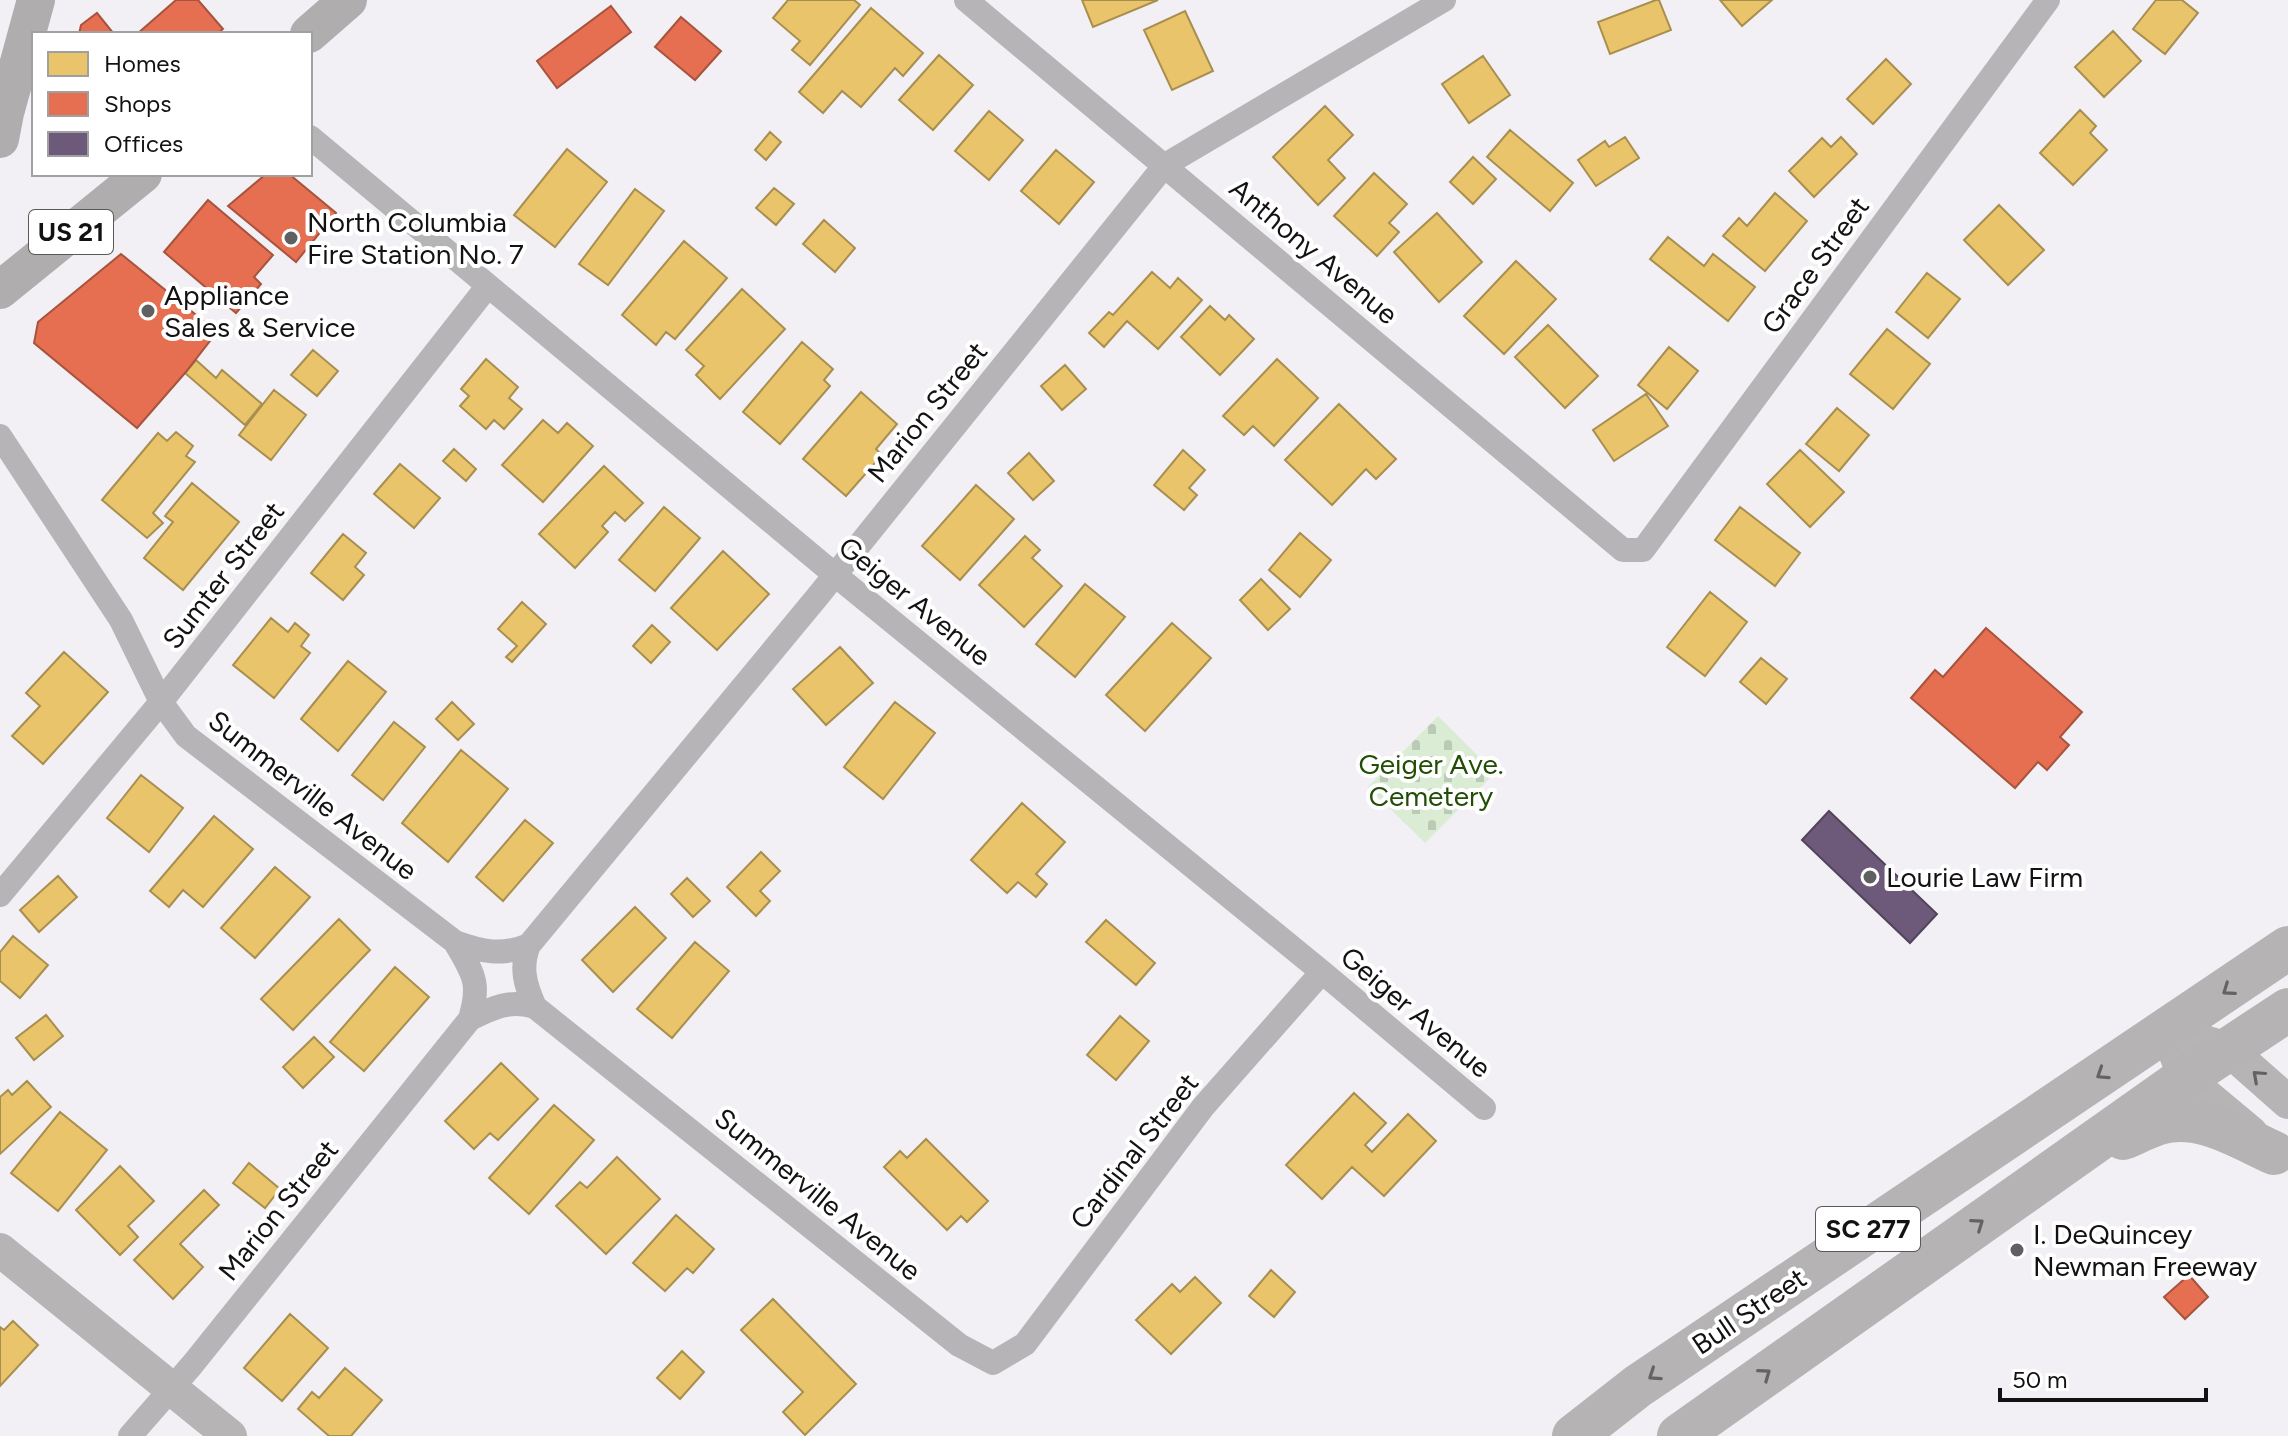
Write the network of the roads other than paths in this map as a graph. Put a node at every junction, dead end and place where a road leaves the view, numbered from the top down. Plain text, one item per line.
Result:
1 (36, 0) edge
2 (348, 0) edge
3 (966, 0) edge
4 (1444, 0) edge
5 (2048, 0) edge
6 (311, 32) edge
7 (2, 120) edge
8 (312, 139) edge
9 (1165, 165) junction
10 (141, 176) edge
11 (487, 287) junction
12 (0, 290) edge
13 (0, 436) edge
14 (1623, 550) joint
15 (834, 574) junction
16 (161, 702) junction
17 (0, 895) edge
18 (455, 942) junction
19 (529, 945) junction
20 (2288, 948) edge
21 (1322, 972) junction
22 (535, 1007) junction
23 (2288, 1010) edge
24 (470, 1019) junction
25 (2167, 1031) junction
26 (2228, 1049) junction
27 (2185, 1078) junction
28 (2288, 1102) edge
29 (1484, 1108) dead end
30 (2281, 1160) edge
31 (2066, 1162) junction
32 (0, 1250) edge
33 (993, 1363) joint
34 (171, 1389) junction
35 (130, 1436) edge
36 (230, 1436) edge
37 (1574, 1436) edge
38 (1679, 1436) edge

1 - 7 main road
2 - 6 main road
3 - 9 street, Anthony Avenue
4 - 9 street, Marion Street
5 - 14 street, Grace Street
8 - 11 street, Geiger Avenue
9 - 14 street, Anthony Avenue
9 - 15 street, Marion Street
10 - 12 main road, US 21
11 - 15 street, Geiger Avenue
11 - 16 street, Sumter Street
13 - 16 street, Summerville Avenue
15 - 19 street, Marion Street
15 - 21 street, Geiger Avenue
16 - 17 street, Sumter Street
16 - 18 street, Summerville Avenue
18 - 19 street
18 - 24 street
19 - 22 street
20 -> 25 highway, SC 277
21 - 29 street, Geiger Avenue
21 - 33 street, Cardinal Street
22 - 24 street
22 - 33 street, Summerville Avenue
23 - 26 highway, SC 277
24 - 34 street, Marion Street
25 - 26 main road
25 - 27 main road
25 -> 37 highway, Bull Street / SC 277
26 - 27 highway, SC 277
28 -> 26 main road
27 - 30 main road
27 - 31 highway, SC 277
30 - 31 highway
38 -> 31 highway, SC 277
32 - 34 main road
34 - 35 street, Marion Street
34 - 36 main road

